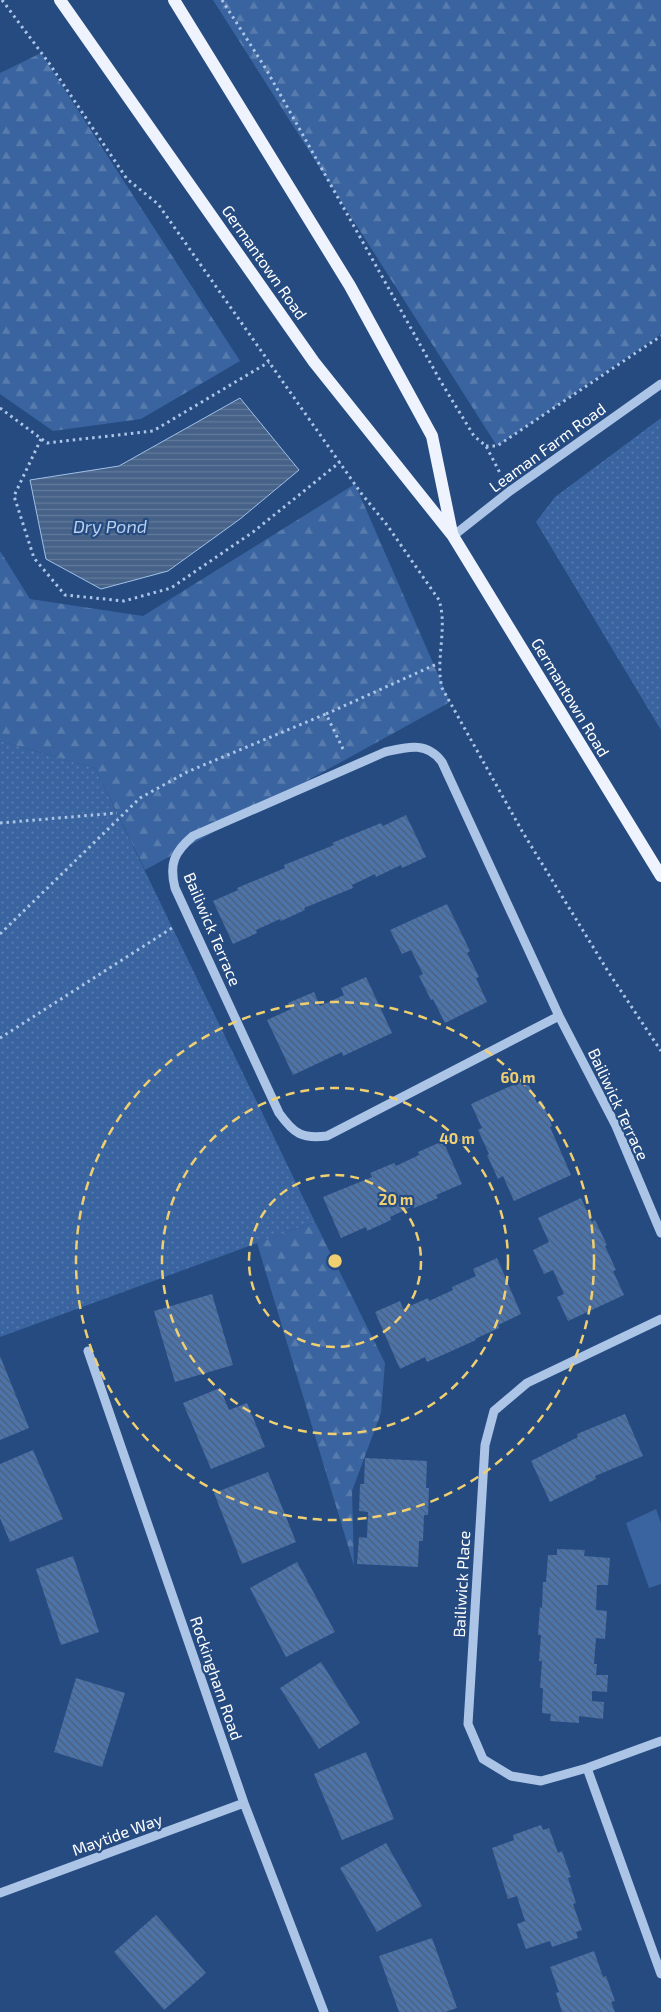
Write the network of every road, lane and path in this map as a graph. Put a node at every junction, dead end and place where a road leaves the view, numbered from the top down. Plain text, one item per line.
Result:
1 (2, 0) edge
2 (60, 0) edge
3 (174, 0) edge
4 (222, 0) edge
5 (661, 336) edge
6 (270, 362) junction
7 (661, 384) edge
8 (0, 408) edge
9 (41, 439) junction
10 (486, 446) junction
11 (340, 462) junction
12 (510, 491) junction
13 (453, 536) junction
14 (439, 663) junction
15 (326, 714) junction
16 (352, 767) junction
17 (117, 813) dead end
18 (0, 823) edge
19 (661, 876) edge
20 (189, 917) junction
21 (0, 934) edge
22 (559, 1016) junction
23 (0, 1038) edge
24 (661, 1051) edge
25 (661, 1233) edge
26 (661, 1319) edge
27 (88, 1352) dead end
28 (661, 1741) edge
29 (587, 1768) junction
30 (244, 1803) junction
31 (0, 1893) edge
32 (661, 1974) edge
33 (324, 2012) edge

1 - 6 path
2 - 13 main road, Germantown Road
3 - 13 main road, Germantown Road
4 - 10 path
5 - 10 path
6 - 9 path
6 - 11 path
7 - 12 street, Leaman Farm Road
8 - 9 path
9 - 11 path
10 - 12 path
11 - 14 path
12 - 13 street, Leaman Farm Road
13 - 19 main road, Germantown Road
14 - 15 path
14 - 24 path
15 - 16 path
15 - 21 path
16 - 20 street, Bailiwick Terrace
16 - 22 street, Bailiwick Terrace
17 - 18 path
20 - 22 street, Bailiwick Terrace
20 - 23 path
22 - 25 street, Bailiwick Terrace
26 - 29 street, Bailiwick Place
27 - 30 street, Rockingham Road
28 - 29 street, Bailiwick Place
29 - 32 street
30 - 31 street, Maytide Way
30 - 33 street, Rockingham Road

